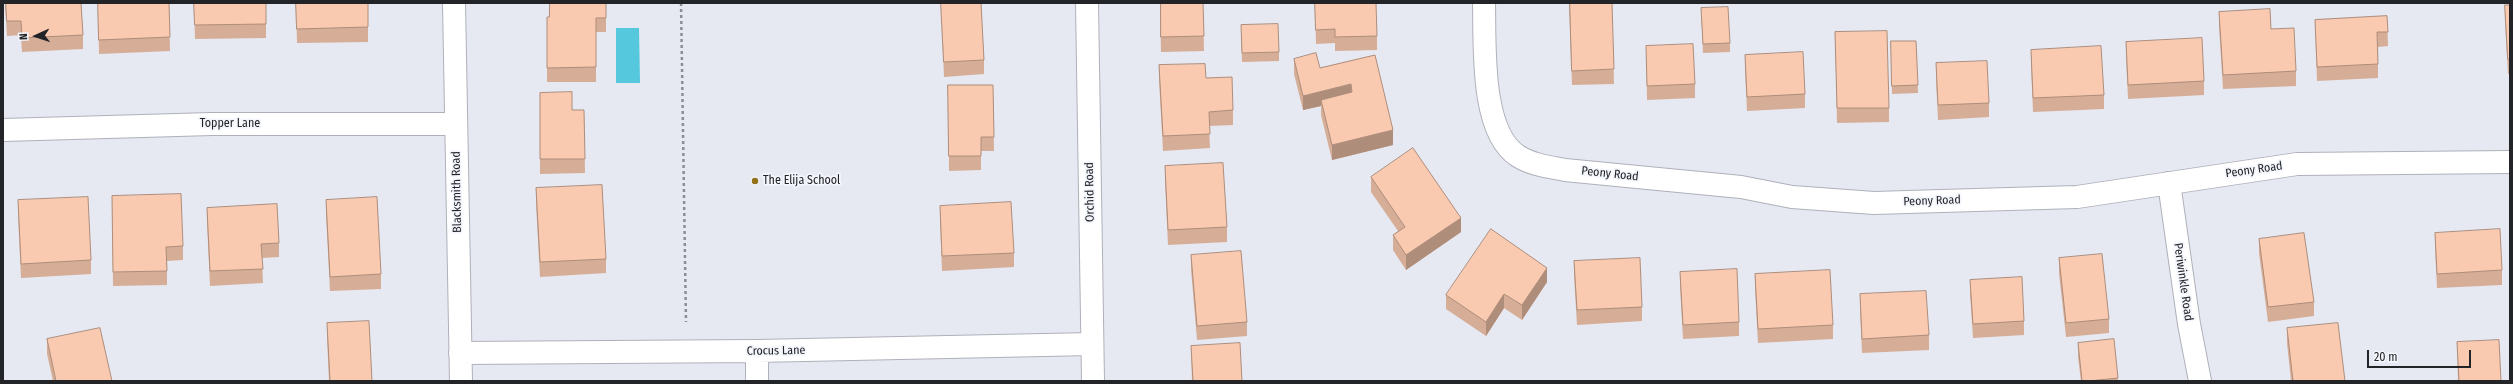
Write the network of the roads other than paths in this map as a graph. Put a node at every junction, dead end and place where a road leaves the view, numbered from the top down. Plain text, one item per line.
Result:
1 (454, 3) edge
2 (1087, 3) edge
3 (1484, 3) edge
4 (456, 124) junction
5 (3, 130) edge
6 (2510, 162) edge
7 (2169, 183) junction
8 (1092, 344) junction
9 (757, 351) junction
10 (460, 353) junction
11 (461, 381) edge
12 (757, 381) edge
13 (1093, 381) edge
14 (2200, 381) edge

1 - 4 street, Blacksmith Road
2 - 8 street, Orchid Road
3 - 7 street, Peony Road
4 - 5 street, Topper Lane
4 - 10 street, Blacksmith Road
6 - 7 street, Peony Road
7 - 14 street, Periwinkle Road
8 - 9 street, Crocus Lane
8 - 13 street, Orchid Road
9 - 10 street, Crocus Lane
9 - 12 street
10 - 11 street, Blacksmith Road

